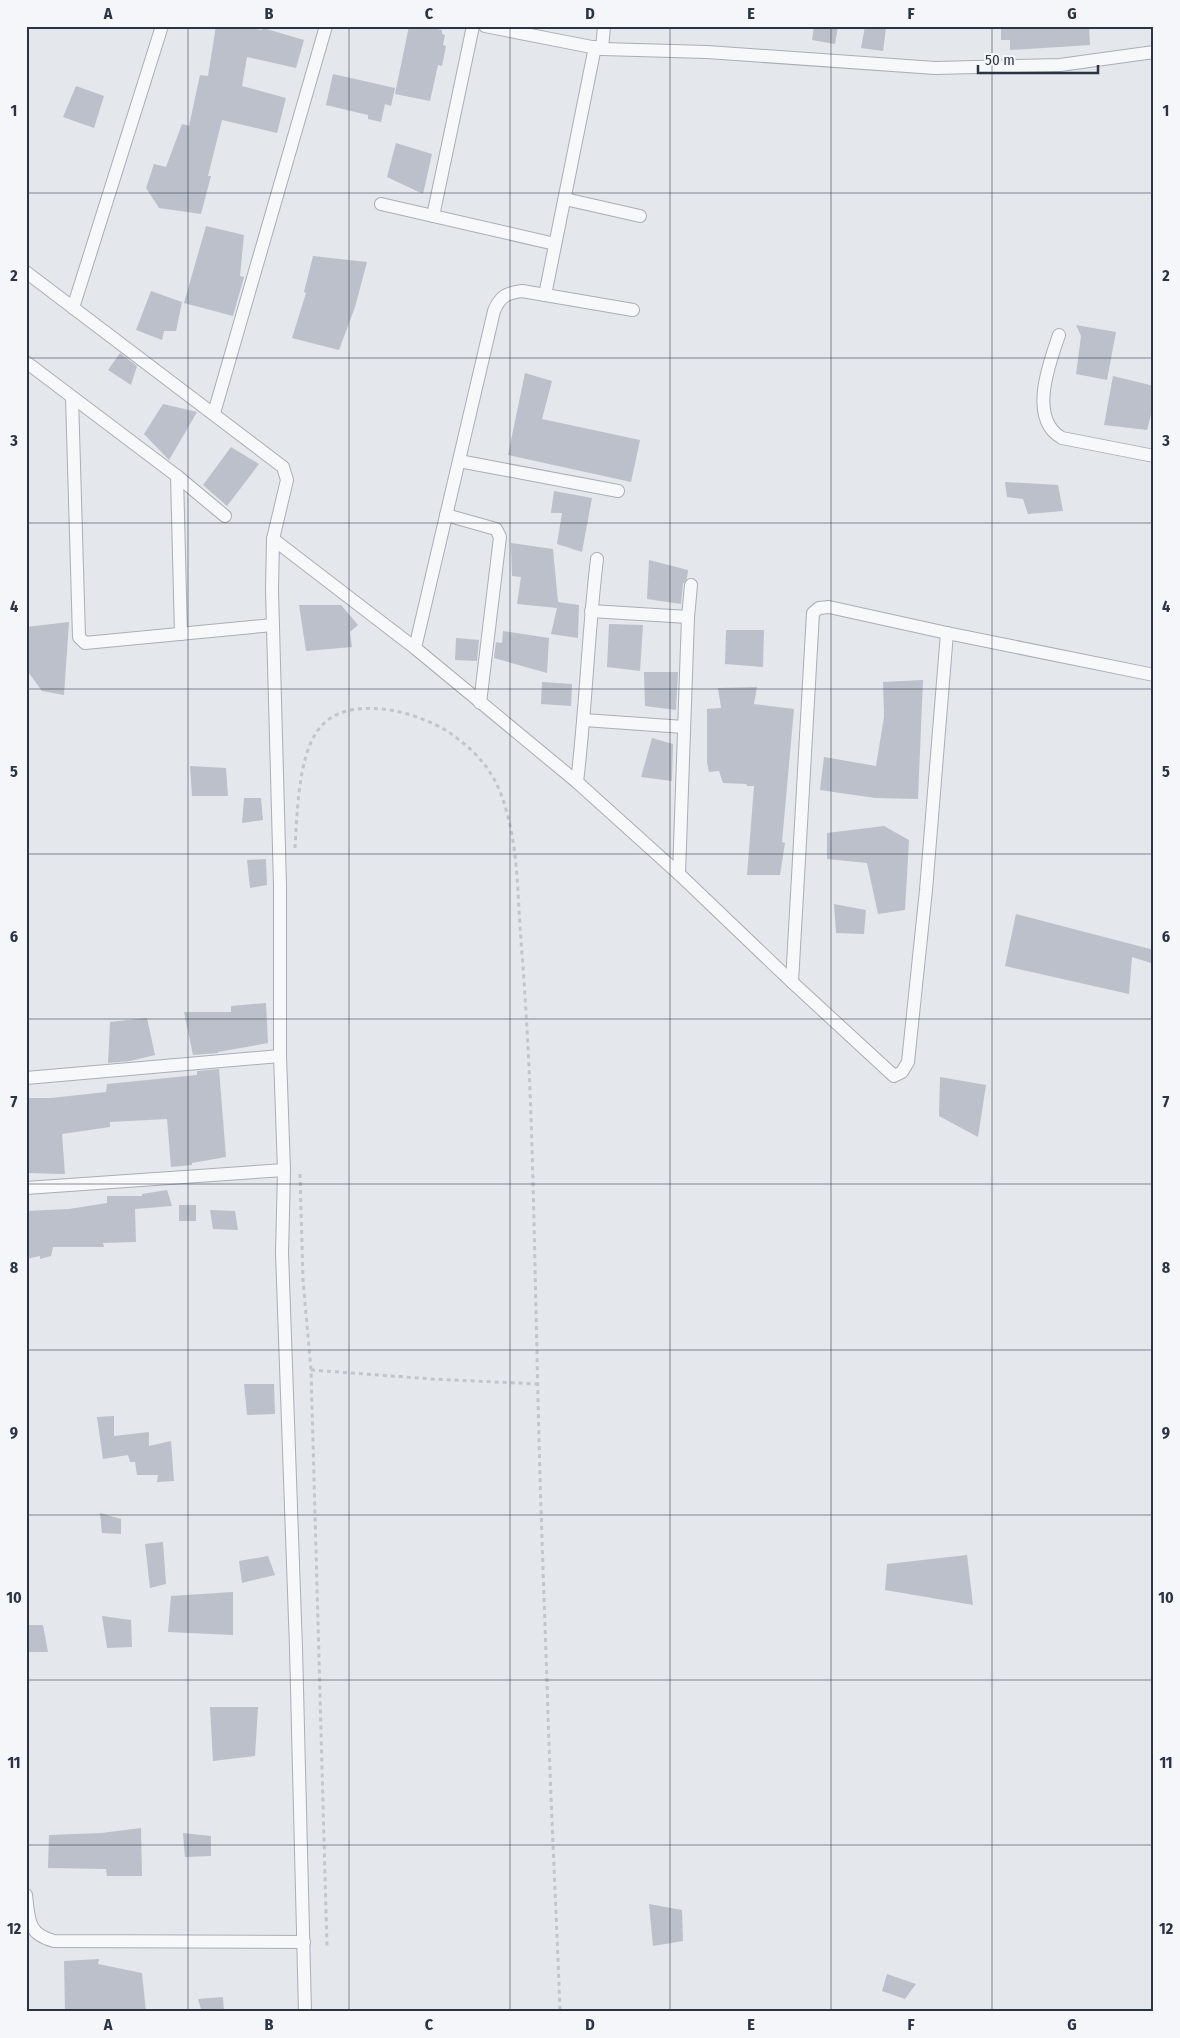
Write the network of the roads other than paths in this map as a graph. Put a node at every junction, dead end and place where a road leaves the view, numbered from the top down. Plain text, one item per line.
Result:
1 (162, 26) edge
2 (326, 26) edge
3 (473, 26) edge
4 (485, 26) edge
5 (604, 26) edge
6 (598, 48) junction
7 (1154, 52) edge
8 (564, 199) junction
9 (381, 204) dead end
10 (433, 216) junction
11 (640, 216) dead end
12 (555, 244) junction
13 (26, 272) edge
14 (545, 295) junction
15 (73, 308) junction
16 (633, 310) dead end
17 (1058, 335) dead end
18 (26, 362) edge
19 (72, 397) junction
20 (214, 413) junction
21 (1154, 456) edge
22 (459, 461) junction
23 (177, 476) junction
24 (618, 491) dead end
25 (446, 515) junction
26 (225, 516) dead end
27 (273, 539) junction
28 (597, 559) dead end
29 (691, 585) dead end
30 (591, 611) junction
31 (688, 617) junction
32 (273, 625) junction
33 (181, 634) junction
34 (947, 634) junction
35 (415, 648) junction
36 (1154, 675) edge
37 (480, 703) junction
38 (584, 720) junction
39 (684, 727) junction
40 (577, 782) junction
41 (679, 874) junction
42 (792, 982) junction
43 (280, 1056) junction
44 (26, 1078) edge
45 (284, 1170) junction
46 (26, 1188) edge
47 (26, 1895) edge
48 (304, 1942) junction
49 (305, 2012) edge

1 - 15 street
2 - 20 street
3 - 10 street
4 - 6 street
5 - 6 street
6 - 7 street
6 - 8 street
8 - 11 street
8 - 12 street
9 - 10 street
10 - 12 street
12 - 14 street
13 - 15 street
14 - 16 street
14 - 22 street
15 - 20 street
17 - 21 street
18 - 19 street
19 - 23 street
19 - 33 street
20 - 27 street
22 - 24 street
22 - 25 street
23 - 26 street
23 - 33 street
25 - 35 street
25 - 37 street
27 - 32 street
27 - 35 street
28 - 30 street
29 - 31 street
30 - 31 street
30 - 38 street
31 - 39 street
32 - 33 street
32 - 43 street
34 - 36 street
34 - 42 street
34 - 42 street
35 - 37 street
37 - 40 street
38 - 39 street
38 - 40 street
39 - 41 street
40 - 41 street
41 - 42 street
43 - 44 street
43 - 45 street
45 - 46 street
45 - 48 street
47 - 48 street
48 - 49 street

